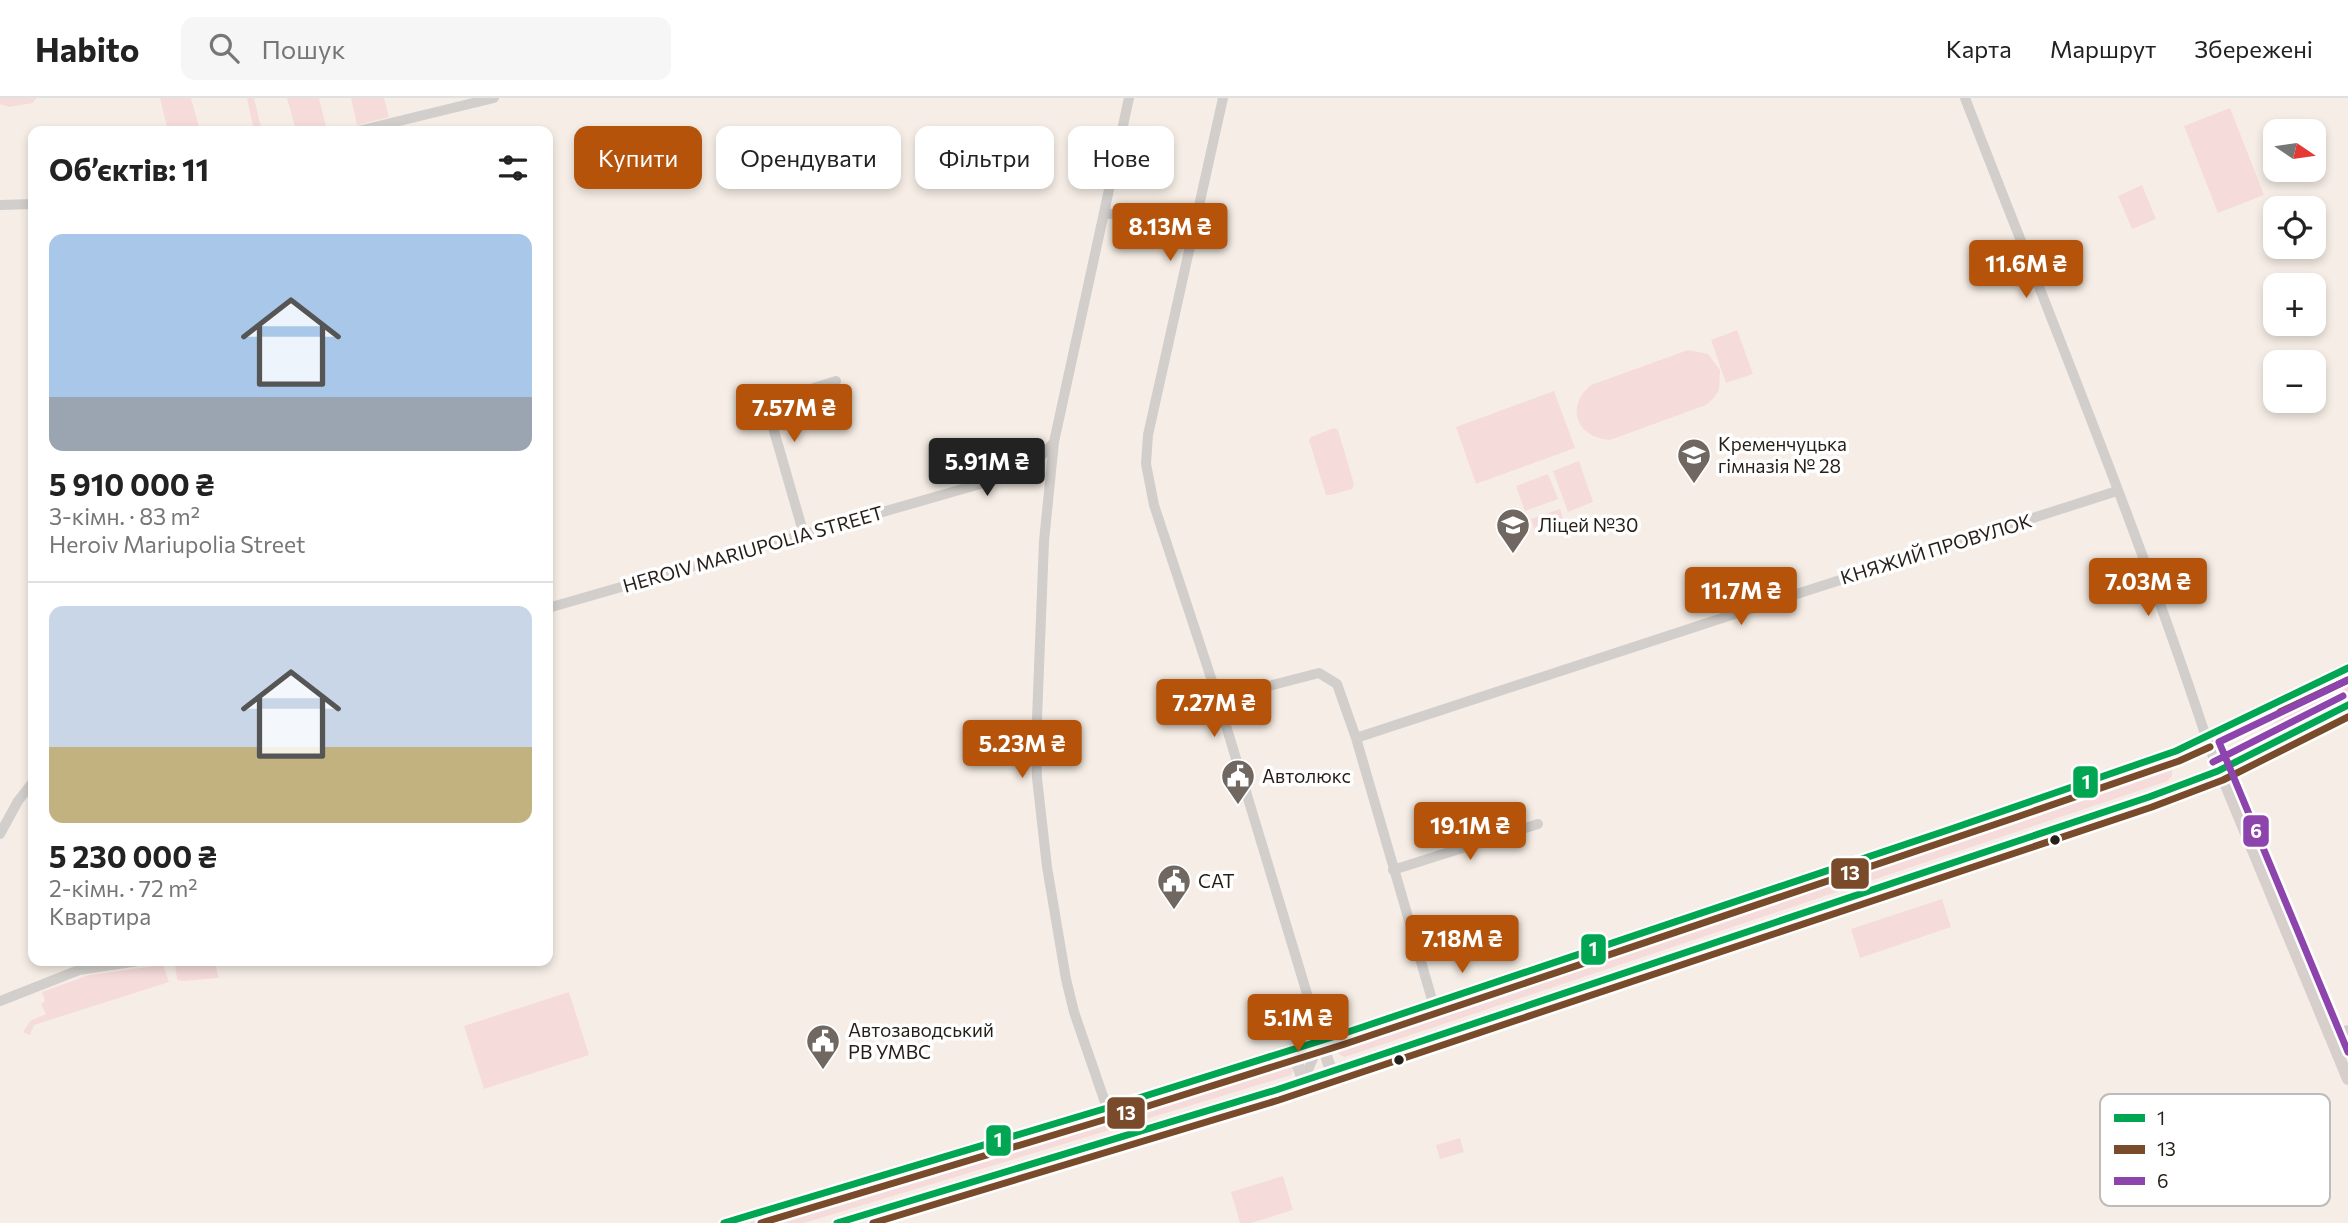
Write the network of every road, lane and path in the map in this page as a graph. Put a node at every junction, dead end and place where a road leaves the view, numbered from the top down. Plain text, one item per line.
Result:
1 (494, 98) edge
2 (1129, 98) edge
3 (1223, 98) edge
4 (1969, 99) edge
5 (379, 126) edge
6 (28, 204) edge
7 (0, 205) edge
8 (1104, 214) junction
9 (1194, 226) junction
10 (836, 381) dead end
11 (1054, 442) junction
12 (2117, 491) junction
13 (804, 535) junction
14 (553, 607) edge
15 (2348, 668) edge
16 (1219, 699) junction
17 (2348, 705) edge
18 (2206, 737) junction
19 (1356, 738) junction
20 (2218, 771) junction
21 (28, 788) edge
22 (1538, 824) dead end
23 (0, 834) edge
24 (1393, 870) junction
25 (105, 966) edge
26 (0, 1001) edge
27 (1433, 1003) junction
28 (2348, 1030) edge
29 (2330, 1036) junction
30 (1321, 1040) junction
31 (1293, 1049) junction
32 (1331, 1071) junction
33 (2348, 1079) edge
34 (1303, 1081) junction
35 (1107, 1108) junction
36 (724, 1223) edge
37 (837, 1223) edge

1 - 5 street
2 - 8 street
3 - 9 street
4 - 12 street
6 - 7 street
8 - 9 street
8 - 11 street
9 - 16 street
10 - 13 street
11 - 13 street, HEROIV MARIUPOLIA STREET
11 - 35 street
12 - 18 street
12 - 19 street, КНЯЖИЙ ПРОВУЛОК
13 - 14 street, HEROIV MARIUPOLIA STREET
15 - 18 main road
16 - 19 street
16 - 30 street
17 - 20 main road
18 - 20 main road
18 - 27 main road
19 - 24 street
20 - 29 main road
20 - 32 main road
21 - 23 street
22 - 24 street
24 - 27 street
25 - 26 street
27 - 30 main road
28 - 29 street
29 - 33 main road
30 - 31 main road
30 - 32 main road
30 - 34 street
31 - 34 main road
31 - 35 main road
32 - 34 main road
34 - 37 main road
35 - 36 main road

